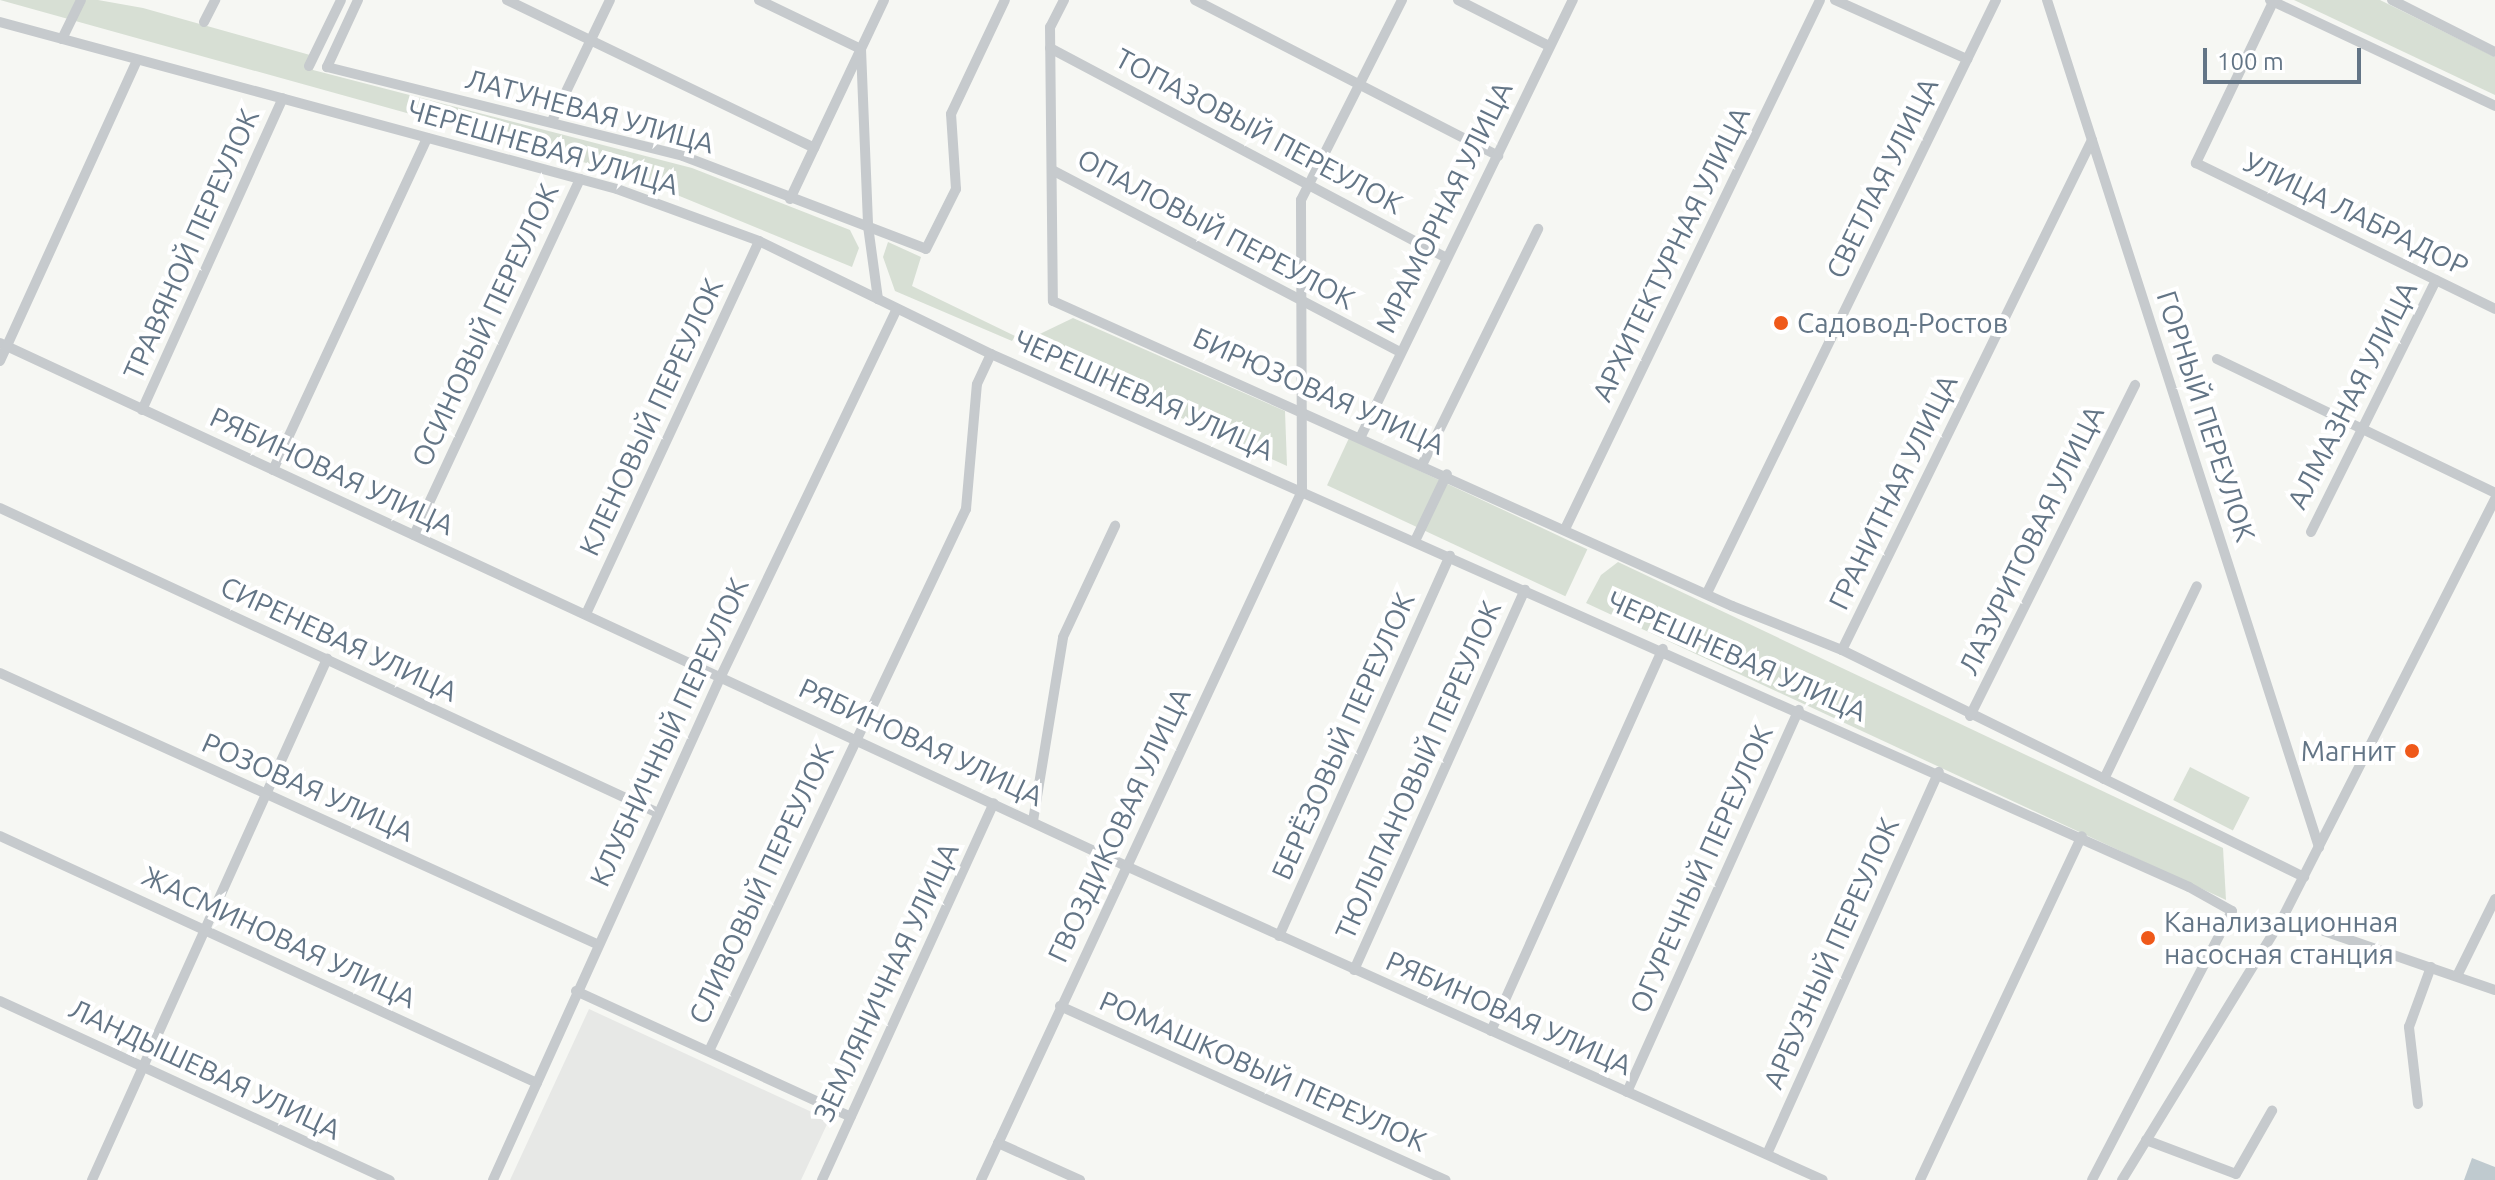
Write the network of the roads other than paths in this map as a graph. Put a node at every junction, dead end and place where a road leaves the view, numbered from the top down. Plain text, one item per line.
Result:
1 (81, 0) edge
2 (215, 0) edge
3 (341, 0) edge
4 (358, 0) edge
5 (507, 0) edge
6 (610, 0) edge
7 (759, 0) edge
8 (884, 0) edge
9 (1005, 0) edge
10 (1064, 0) edge
11 (1195, 0) edge
12 (1402, 0) edge
13 (1458, 0) edge
14 (1573, 0) edge
15 (1820, 0) edge
16 (1835, 0) edge
17 (1996, 0) edge
18 (2047, 0) edge
19 (2392, 0) edge
20 (2273, 1) edge
21 (0, 22) edge
22 (204, 22) dead end
23 (62, 39) junction
24 (591, 40) junction
25 (1549, 46) junction
26 (1050, 48) junction
27 (861, 49) junction
28 (2495, 52) edge
29 (1967, 59) junction
30 (136, 63) junction
31 (309, 66) dead end
32 (1358, 84) junction
33 (283, 98) junction
34 (2495, 106) edge
35 (552, 121) junction
36 (427, 138) junction
37 (2092, 140) junction
38 (814, 148) junction
39 (1498, 156) junction
40 (1052, 170) junction
41 (580, 179) junction
42 (1306, 181) junction
43 (790, 199) junction
44 (868, 226) junction
45 (1538, 229) dead end
46 (759, 241) junction
47 (1446, 258) junction
48 (2436, 280) junction
49 (878, 299) junction
50 (1303, 304) junction
51 (897, 309) junction
52 (2495, 309) edge
53 (3, 345) edge
54 (1400, 352) junction
55 (991, 354) junction
56 (2217, 359) dead end
57 (0, 361) edge
58 (2135, 385) dead end
59 (1300, 408) junction
60 (142, 410) junction
61 (2361, 428) junction
62 (1361, 436) junction
63 (1423, 463) junction
64 (273, 470) junction
65 (1447, 474) junction
66 (1302, 491) junction
67 (2495, 493) edge
68 (2495, 499) edge
69 (0, 508) edge
70 (1115, 526) dead end
71 (1565, 529) junction
72 (2311, 532) dead end
73 (414, 535) junction
74 (1415, 541) junction
75 (1450, 556) junction
76 (2197, 586) dead end
77 (1525, 590) junction
78 (1707, 593) junction
79 (586, 614) junction
80 (1663, 649) junction
81 (1842, 650) junction
82 (327, 659) junction
83 (0, 673) edge
84 (721, 676) junction
85 (1799, 710) junction
86 (1970, 716) junction
87 (856, 738) junction
88 (1939, 772) junction
89 (2104, 779) junction
90 (267, 795) junction
91 (994, 803) junction
92 (658, 813) junction
93 (1033, 821) junction
94 (0, 836) edge
95 (2082, 836) junction
96 (2319, 847) junction
97 (1126, 866) junction
98 (2304, 877) junction
99 (2495, 899) edge
100 (2283, 917) junction
101 (205, 930) junction
102 (1279, 936) junction
103 (597, 944) junction
104 (2431, 967) junction
105 (1354, 970) junction
106 (2457, 976) junction
107 (2495, 990) edge
108 (576, 991) junction
109 (0, 1001) edge
110 (1060, 1006) junction
111 (1491, 1031) junction
112 (709, 1051) junction
113 (143, 1067) junction
114 (537, 1083) junction
115 (1627, 1092) junction
116 (2418, 1104) dead end
117 (2272, 1111) dead end
118 (851, 1117) junction
119 (2146, 1140) junction
120 (998, 1143) junction
121 (1767, 1154) junction
122 (2127, 1178) edge
123 (92, 1180) edge
124 (390, 1180) edge
125 (493, 1180) edge
126 (822, 1180) edge
127 (981, 1180) edge
128 (1080, 1180) edge
129 (1446, 1180) edge
130 (1823, 1180) edge
131 (1920, 1180) edge
132 (2092, 1180) edge

1 - 23 street
2 - 22 street
3 - 31 street
4 - 35 street, ЛАТУНЕВАЯ УЛИЦА
5 - 24 street
6 - 24 street
7 - 27 street
8 - 27 street
9 - 44 street, ЛАТУНЕВАЯ УЛИЦА
10 - 26 street
11 - 32 street
12 - 32 street
13 - 25 street
14 - 25 street, МРАМОРНАЯ УЛИЦА
15 - 71 street, АРХИТЕКТУРНАЯ УЛИЦА
16 - 29 street
17 - 29 street, СВЕТЛАЯ УЛИЦА
18 - 37 street, ГОРНЫЙ ПЕРЕУЛОК
19 - 28 street
20 - 34 street
20 - 48 street, УЛИЦА ЛАБРАДОР
21 - 23 street, ЧЕРЕШНЕВАЯ УЛИЦА
23 - 30 street, ЧЕРЕШНЕВАЯ УЛИЦА
24 - 35 street
24 - 38 street
25 - 39 street, МРАМОРНАЯ УЛИЦА
26 - 40 street
26 - 42 street, ТОПАЗОВЫЙ ПЕРЕУЛОК
27 - 38 street
27 - 44 street
29 - 78 street, СВЕТЛАЯ УЛИЦА
30 - 33 street, ЧЕРЕШНЕВАЯ УЛИЦА
30 - 53 street
32 - 39 street
32 - 42 street
33 - 36 street, ЧЕРЕШНЕВАЯ УЛИЦА
33 - 60 street, ТРАВЯНОЙ ПЕРЕУЛОК
35 - 43 street, ЛАТУНЕВАЯ УЛИЦА
36 - 41 street, ЧЕРЕШНЕВАЯ УЛИЦА
36 - 64 street
37 - 81 street, ГРАНИТНАЯ УЛИЦА
37 - 96 street, ГОРНЫЙ ПЕРЕУЛОК
38 - 43 street
39 - 47 street, МРАМОРНАЯ УЛИЦА
40 - 50 street, ОПАЛОВЫЙ ПЕРЕУЛОК
40 - 59 street, БИРЮЗОВАЯ УЛИЦА
41 - 46 street, ЧЕРЕШНЕВАЯ УЛИЦА
41 - 73 street, ОСИНОВЫЙ ПЕРЕУЛОК
42 - 47 street, ТОПАЗОВЫЙ ПЕРЕУЛОК
42 - 50 street
43 - 44 street, ЛАТУНЕВАЯ УЛИЦА
44 - 49 street
45 - 63 street
46 - 49 street, ЧЕРЕШНЕВАЯ УЛИЦА
46 - 79 street, КЛЕНОВЫЙ ПЕРЕУЛОК
47 - 54 street, МРАМОРНАЯ УЛИЦА
48 - 52 street, УЛИЦА ЛАБРАДОР
48 - 61 street, АЛМАЗНАЯ УЛИЦА
49 - 51 street, ЧЕРЕШНЕВАЯ УЛИЦА
50 - 54 street, ОПАЛОВЫЙ ПЕРЕУЛОК
50 - 59 street
51 - 55 street, ЧЕРЕШНЕВАЯ УЛИЦА
51 - 84 street, КЛУБНИЧНЫЙ ПЕРЕУЛОК
53 - 57 street
53 - 60 street, РЯБИНОВАЯ УЛИЦА
54 - 62 street, МРАМОРНАЯ УЛИЦА
55 - 66 street, ЧЕРЕШНЕВАЯ УЛИЦА
55 - 87 street, СЛИВОВЫЙ ПЕРЕУЛОК
56 - 61 street
58 - 86 street, ЛАЗУРИТОВАЯ УЛИЦА
59 - 62 street, БИРЮЗОВАЯ УЛИЦА
59 - 66 street
60 - 64 street, РЯБИНОВАЯ УЛИЦА
61 - 67 street
61 - 72 street, АЛМАЗНАЯ УЛИЦА
62 - 63 street, БИРЮЗОВАЯ УЛИЦА
63 - 65 street, БИРЮЗОВАЯ УЛИЦА
64 - 73 street, РЯБИНОВАЯ УЛИЦА
65 - 71 street, БИРЮЗОВАЯ УЛИЦА
65 - 74 street
66 - 74 street, ЧЕРЕШНЕВАЯ УЛИЦА
66 - 97 street, ГВОЗДИКОВАЯ УЛИЦА
68 - 96 street
69 - 82 street, СИРЕНЕВАЯ УЛИЦА
70 - 93 street
71 - 78 street, БИРЮЗОВАЯ УЛИЦА
73 - 79 street, РЯБИНОВАЯ УЛИЦА
74 - 75 street, ЧЕРЕШНЕВАЯ УЛИЦА
75 - 77 street, ЧЕРЕШНЕВАЯ УЛИЦА
75 - 102 street, БЕРЁЗОВЫЙ ПЕРЕУЛОК
76 - 89 street
77 - 80 street, ЧЕРЕШНЕВАЯ УЛИЦА
77 - 105 street, ТЮЛЬПАНОВЫЙ ПЕРЕУЛОК
78 - 81 street, БИРЮЗОВАЯ УЛИЦА
79 - 84 street, РЯБИНОВАЯ УЛИЦА
80 - 85 street, ЧЕРЕШНЕВАЯ УЛИЦА
80 - 111 street
81 - 86 street, БИРЮЗОВАЯ УЛИЦА
82 - 90 street
82 - 92 street, СИРЕНЕВАЯ УЛИЦА
83 - 90 street, РОЗОВАЯ УЛИЦА
84 - 87 street, РЯБИНОВАЯ УЛИЦА
84 - 92 street, КЛУБНИЧНЫЙ ПЕРЕУЛОК
85 - 88 street, ЧЕРЕШНЕВАЯ УЛИЦА
85 - 115 street, ОГУРЕЧНЫЙ ПЕРЕУЛОК
86 - 89 street, БИРЮЗОВАЯ УЛИЦА
87 - 91 street, РЯБИНОВАЯ УЛИЦА
87 - 112 street, СЛИВОВЫЙ ПЕРЕУЛОК
88 - 95 street, ЧЕРЕШНЕВАЯ УЛИЦА
88 - 121 street, АРБУЗНЫЙ ПЕРЕУЛОК
89 - 98 street, БИРЮЗОВАЯ УЛИЦА
90 - 101 street
90 - 103 street, РОЗОВАЯ УЛИЦА
91 - 93 street, РЯБИНОВАЯ УЛИЦА
91 - 118 street, ЗЕМЛЯНИЧНАЯ УЛИЦА
92 - 103 street, КЛУБНИЧНЫЙ ПЕРЕУЛОК
93 - 97 street, РЯБИНОВАЯ УЛИЦА
94 - 101 street, ЖАСМИНОВАЯ УЛИЦА
95 - 131 street
95 - 132 street, ЧЕРЕШНЕВАЯ УЛИЦА
96 - 98 street
97 - 102 street, РЯБИНОВАЯ УЛИЦА
97 - 110 street, ГВОЗДИКОВАЯ УЛИЦА
98 - 100 street
99 - 106 street
100 - 104 street
100 - 119 street
101 - 113 street
101 - 114 street, ЖАСМИНОВАЯ УЛИЦА
102 - 105 street, РЯБИНОВАЯ УЛИЦА
103 - 108 street, КЛУБНИЧНЫЙ ПЕРЕУЛОК
104 - 106 street
104 - 116 street
105 - 111 street, РЯБИНОВАЯ УЛИЦА
106 - 107 street
108 - 112 street
108 - 114 street, КЛУБНИЧНЫЙ ПЕРЕУЛОК
109 - 113 street, ЛАНДЫШЕВАЯ УЛИЦА
110 - 120 street, ГВОЗДИКОВАЯ УЛИЦА
110 - 129 street, РОМАШКОВЫЙ ПЕРЕУЛОК
111 - 115 street, РЯБИНОВАЯ УЛИЦА
112 - 118 street
113 - 123 street
113 - 124 street, ЛАНДЫШЕВАЯ УЛИЦА
114 - 125 street, КЛУБНИЧНЫЙ ПЕРЕУЛОК
115 - 121 street, РЯБИНОВАЯ УЛИЦА
117 - 119 street
118 - 126 street, ЗЕМЛЯНИЧНАЯ УЛИЦА
119 - 122 street
120 - 127 street, ГВОЗДИКОВАЯ УЛИЦА
120 - 128 street
121 - 130 street, РЯБИНОВАЯ УЛИЦА

